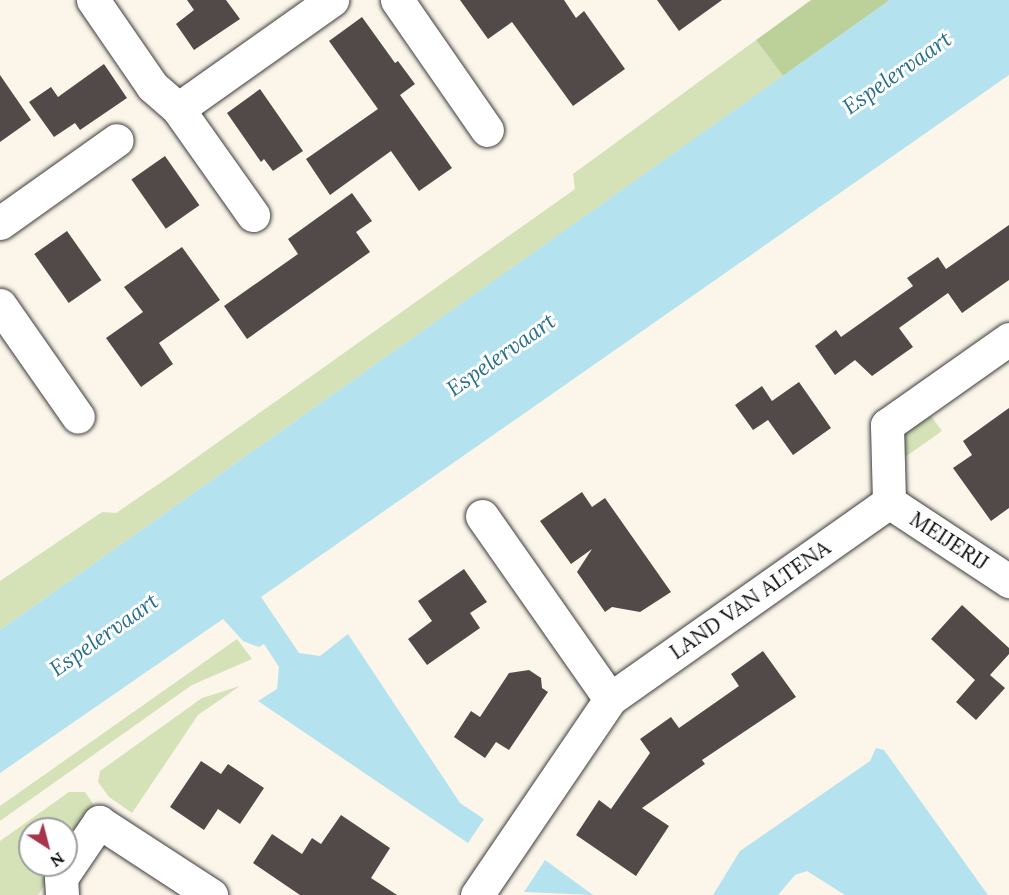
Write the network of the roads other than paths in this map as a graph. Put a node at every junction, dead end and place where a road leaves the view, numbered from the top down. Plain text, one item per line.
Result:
1 (93, 0) edge
2 (332, 0) edge
3 (397, 0) edge
4 (178, 109) junction
5 (487, 130) dead end
6 (117, 140) dead end
7 (253, 215) dead end
8 (0, 223) edge
9 (0, 305) edge
10 (1009, 339) edge
11 (78, 417) dead end
12 (889, 502) junction
13 (482, 516) dead end
14 (1009, 581) edge
15 (610, 699) junction
16 (62, 895) edge
17 (211, 895) edge
18 (477, 895) edge

1 - 4 street
2 - 4 street
3 - 5 street
4 - 7 street
6 - 8 street
9 - 11 street
10 - 12 street
12 - 14 street, MEIJERIJ
12 - 15 street, LAND VAN ALTENA
13 - 15 street
15 - 18 street, LAND VAN ALTENA
16 - 17 street

